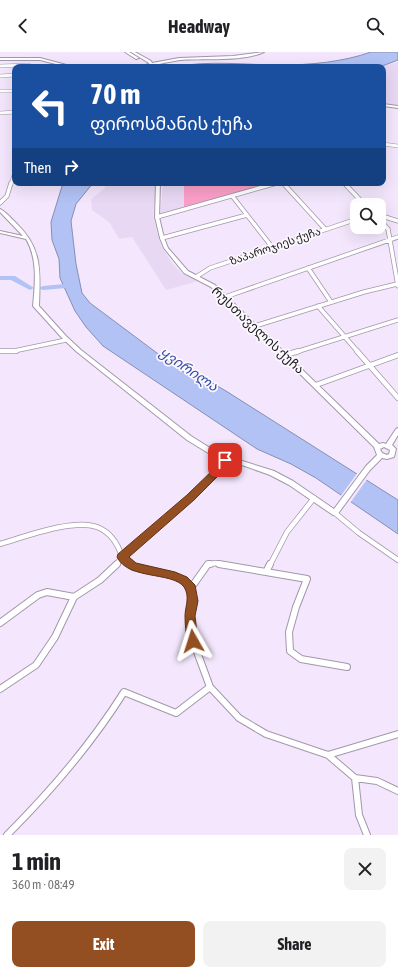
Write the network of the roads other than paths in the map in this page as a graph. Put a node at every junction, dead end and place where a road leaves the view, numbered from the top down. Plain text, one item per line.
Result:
1 (127, 52) edge
2 (133, 52) edge
3 (262, 52) edge
4 (0, 59) edge
5 (30, 59) junction
6 (29, 64) edge
7 (60, 64) edge
8 (151, 64) junction
9 (0, 66) edge
10 (12, 66) edge
11 (12, 75) edge
12 (0, 76) edge
13 (0, 91) edge
14 (12, 91) edge
15 (386, 105) edge
16 (398, 107) edge
17 (12, 112) edge
18 (0, 113) edge
19 (386, 144) edge
20 (398, 146) edge
21 (12, 180) edge
22 (158, 186) edge
23 (268, 186) edge
24 (286, 186) edge
25 (347, 186) edge
26 (233, 197) junction
27 (358, 198) edge
28 (0, 203) edge
29 (0, 210) edge
30 (247, 215) junction
31 (157, 217) junction
32 (386, 217) edge
33 (350, 221) edge
34 (398, 221) edge
35 (386, 227) edge
36 (325, 229) junction
37 (0, 232) edge
38 (398, 237) edge
39 (27, 238) junction
40 (162, 238) junction
41 (390, 241) junction
42 (272, 247) junction
43 (308, 268) junction
44 (196, 277) junction
45 (398, 285) edge
46 (225, 297) junction
47 (331, 302) junction
48 (318, 306) junction
49 (398, 320) edge
50 (255, 326) junction
51 (344, 335) junction
52 (66, 340) junction
53 (0, 351) edge
54 (398, 354) edge
55 (285, 355) junction
56 (369, 364) junction
57 (316, 385) junction
58 (398, 398) edge
59 (398, 430) edge
60 (388, 446) junction
61 (378, 447) junction
62 (381, 456) junction
63 (395, 456) edge
64 (225, 460) junction
65 (314, 498) junction
66 (335, 513) junction
67 (0, 544) edge
68 (122, 557) junction
69 (398, 560) edge
70 (266, 572) junction
71 (191, 588) junction
72 (74, 597) junction
73 (0, 623) edge
74 (346, 667) dead end
75 (210, 687) junction
76 (0, 689) edge
77 (398, 734) edge
78 (328, 755) junction
79 (355, 778) junction
80 (398, 791) edge
81 (6, 835) edge
82 (367, 835) edge

1 - 8 street
2 - 8 street
3 - 8 street
4 - 5 street
5 - 6 street
5 - 7 street
9 - 10 street
11 - 12 street
13 - 14 street
15 - 16 street
17 - 18 street
19 - 20 street
21 - 28 street
22 - 31 street, რუსთაველის ქუჩა
23 - 26 street
24 - 36 street
25 - 27 street
26 - 30 street
26 - 31 street
29 - 39 street
30 - 40 street
30 - 42 street
31 - 40 street, რუსთაველის ქუჩა
32 - 34 street
33 - 36 street, ზაპაროჯიეს ქუჩა
35 - 41 street
36 - 42 street, ზაპაროჯიეს ქუჩა
37 - 39 street
38 - 41 street
39 - 52 street
40 - 44 street, რუსთაველის ქუჩა
41 - 43 street
41 - 45 street
42 - 44 street, ზაპაროჯიეს ქუჩა
43 - 46 street
43 - 47 street
44 - 46 street, რუსთაველის ქუჩა
45 - 47 street
46 - 50 street, რუსთაველის ქუჩა
47 - 48 street
48 - 50 street
48 - 51 street
49 - 51 street
50 - 55 street, რუსთაველის ქუჩა
51 - 55 street
51 - 56 street
52 - 53 street
52 - 64 street
54 - 56 street
55 - 57 street, რუსთაველის ქუჩა
56 - 57 street
56 - 58 street
57 - 61 street, რუსთაველის ქუჩა
59 - 60 street
60 - 61 street
60 - 63 street
61 - 62 street
62 - 63 street
62 - 66 street
64 - 65 street
64 - 68 street
65 - 66 street
65 - 70 street
66 - 69 street
67 - 68 street
68 - 71 street
68 - 72 street
70 - 71 street
70 - 74 street
71 - 75 street
72 - 73 street
72 - 76 street
75 - 78 street
75 - 81 street
77 - 78 street
78 - 79 street
79 - 80 street
79 - 82 street

